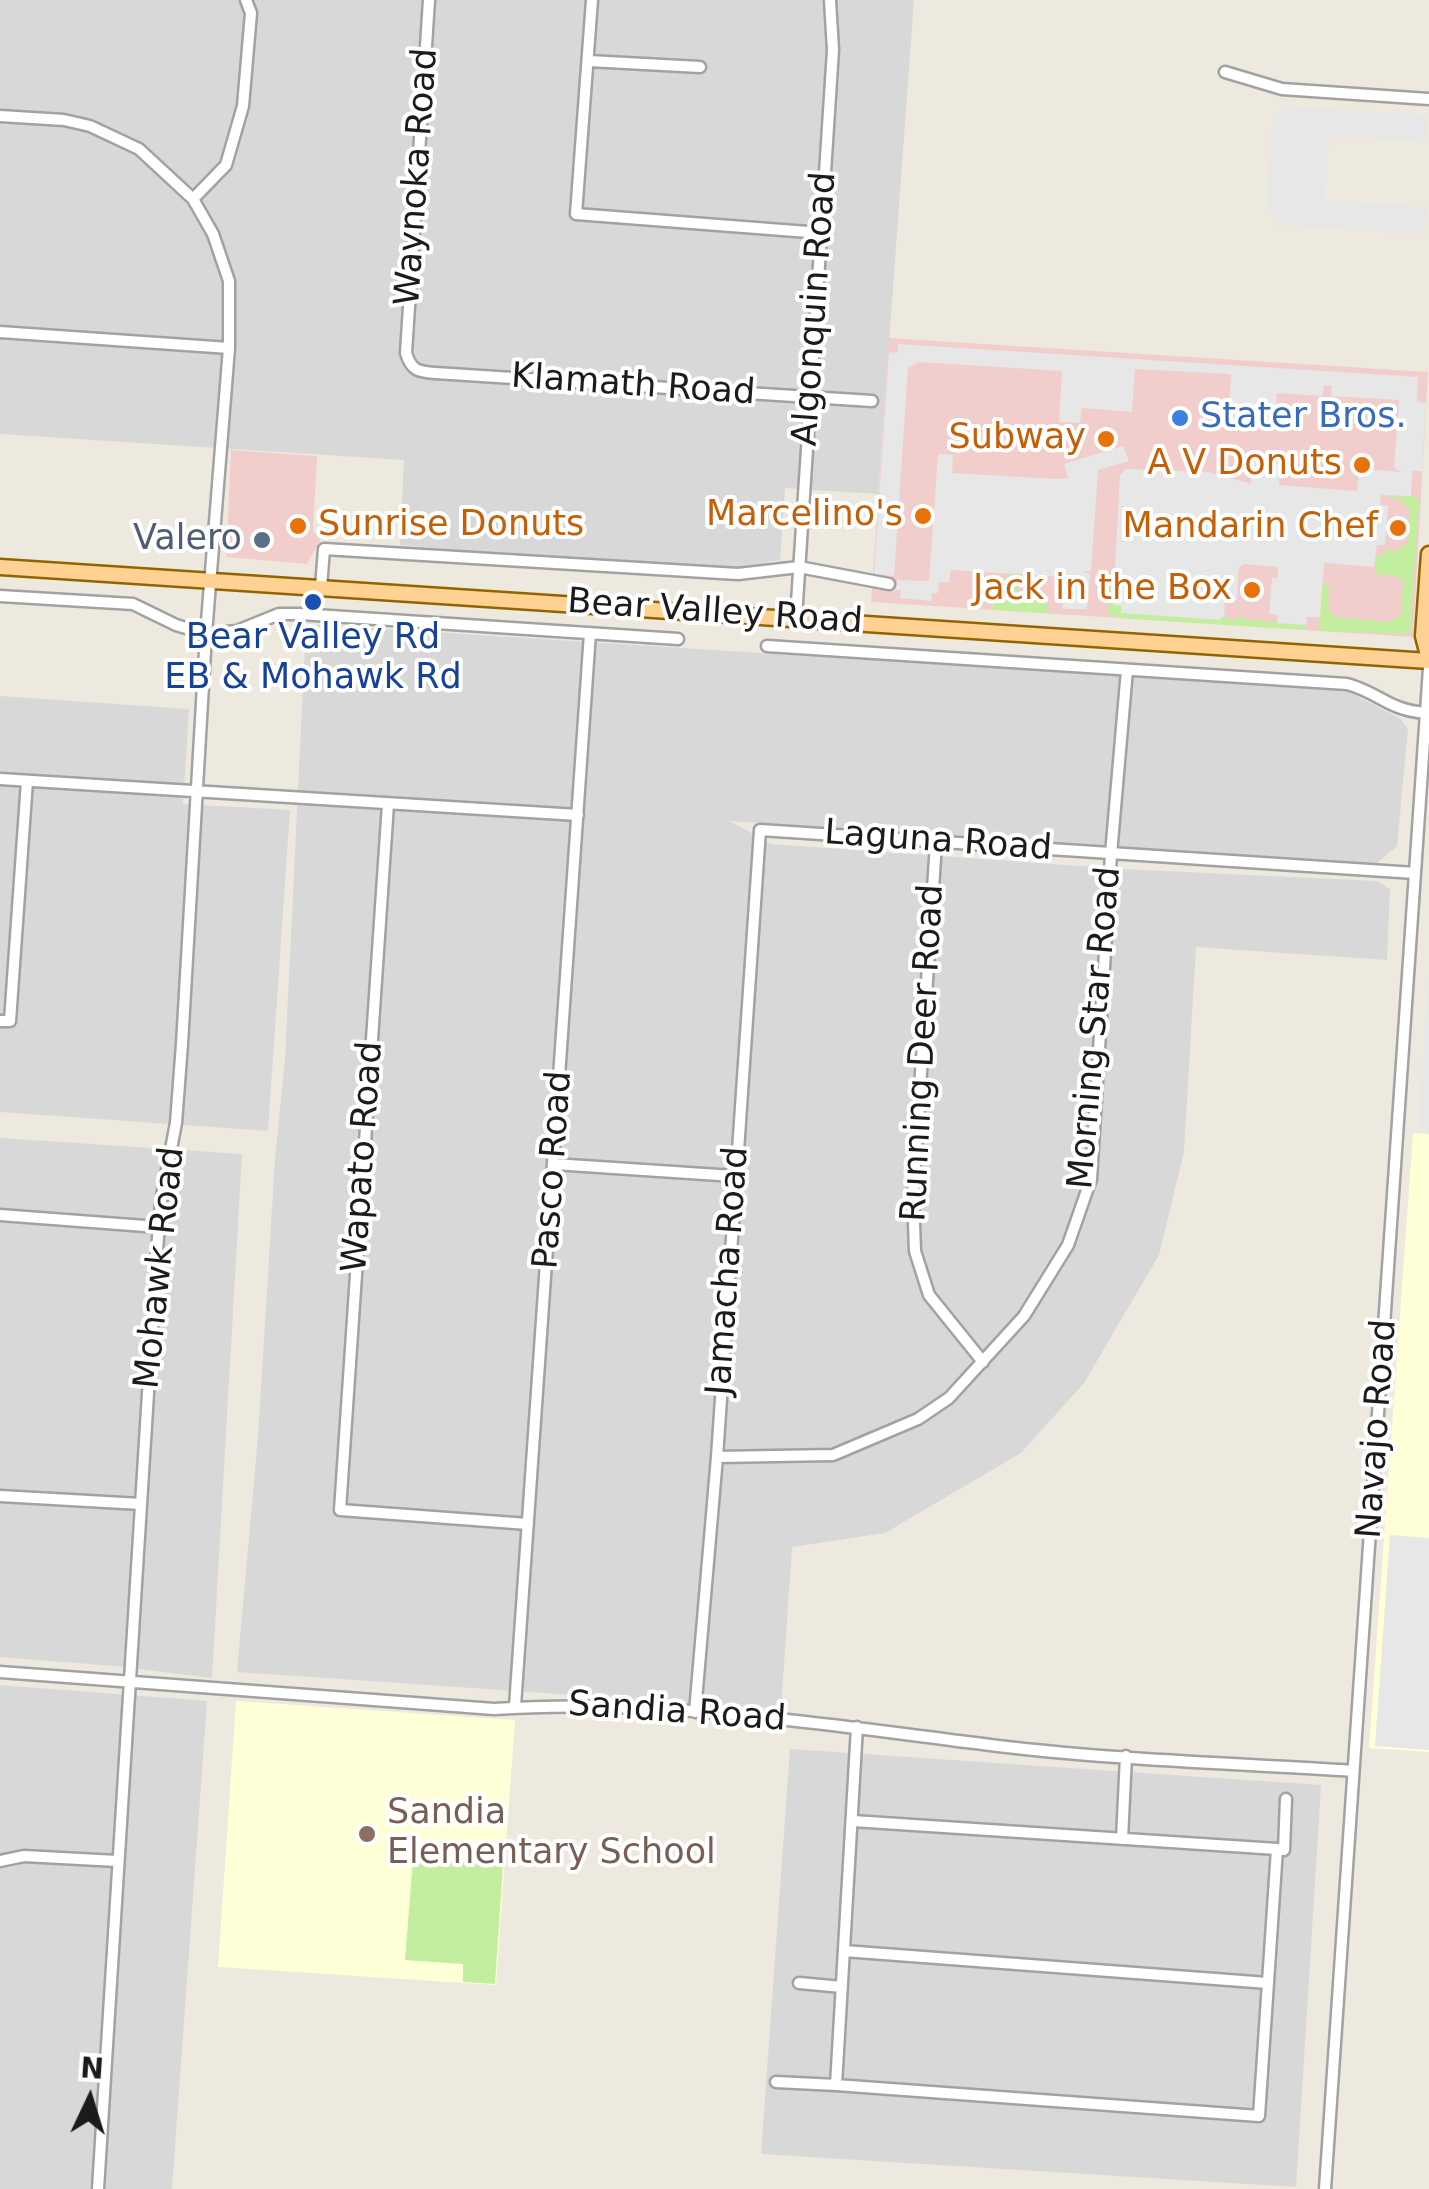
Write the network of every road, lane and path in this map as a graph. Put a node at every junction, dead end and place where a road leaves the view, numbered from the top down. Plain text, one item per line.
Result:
1 (246, 0) edge
2 (430, 0) edge
3 (592, 0) edge
4 (830, 0) edge
5 (589, 61) junction
6 (700, 67) dead end
7 (1225, 72) dead end
8 (1429, 99) edge
9 (0, 116) edge
10 (193, 200) junction
11 (821, 232) junction
12 (0, 332) edge
13 (229, 348) junction
14 (406, 353) joint
15 (810, 397) junction
16 (872, 401) dead end
17 (1429, 554) edge
18 (0, 567) edge
19 (799, 567) junction
20 (212, 582) junction
21 (889, 584) dead end
22 (321, 587) junction
23 (0, 596) edge
24 (796, 618) junction
25 (206, 634) junction
26 (590, 634) junction
27 (678, 639) dead end
28 (768, 646) dead end
29 (1429, 663) edge
30 (1127, 670) junction
31 (1426, 713) junction
32 (0, 779) edge
33 (27, 780) junction
34 (197, 791) junction
35 (388, 804) junction
36 (578, 814) junction
37 (760, 830) joint
38 (936, 843) junction
39 (1111, 854) junction
40 (1415, 873) junction
41 (5, 1021) edge
42 (554, 1164) junction
43 (734, 1176) junction
44 (0, 1215) edge
45 (158, 1228) junction
46 (982, 1362) junction
47 (718, 1457) junction
48 (0, 1496) edge
49 (141, 1504) junction
50 (528, 1524) junction
51 (0, 1672) edge
52 (130, 1681) junction
53 (515, 1706) junction
54 (695, 1712) junction
55 (857, 1727) junction
56 (1126, 1756) junction
57 (1354, 1772) junction
58 (1286, 1798) dead end
59 (853, 1821) junction
60 (1122, 1839) junction
61 (1277, 1850) junction
62 (0, 1862) edge
63 (117, 1862) junction
64 (844, 1951) junction
65 (798, 1983) dead end
66 (1268, 1983) junction
67 (842, 1987) junction
68 (776, 2082) dead end
69 (836, 2085) junction
70 (98, 2189) edge
71 (1325, 2189) edge

1 - 10 street
2 - 14 street, Waynoka Road
3 - 5 street
4 - 11 street, Algonquin Road
5 - 6 street
5 - 11 street
7 - 8 street
9 - 10 street, Mohawk Road
10 - 13 street, Mohawk Road
11 - 15 street, Algonquin Road
12 - 13 street
13 - 20 street, Mohawk Road
14 - 15 street, Klamath Road
15 - 16 street, Klamath Road
15 - 19 street, Algonquin Road
17 - 29 main road, Navajo Road
18 - 20 main road, Bear Valley Road
19 - 21 street
19 - 22 street
19 - 24 street, Algonquin Road
20 - 22 main road, Bear Valley Road
20 - 25 street, Mohawk Road
22 - 24 main road, Bear Valley Road
23 - 25 street
24 - 29 main road, Bear Valley Road
25 - 26 street
25 - 34 street, Mohawk Road
26 - 27 street
26 - 36 street, Pasco Road
28 - 30 street
29 - 31 street, Navajo Road
30 - 31 street
30 - 39 street, Morning Star Road
31 - 40 street, Navajo Road
32 - 33 street
33 - 34 street
33 - 41 street
34 - 35 street
34 - 45 street, Mohawk Road
35 - 36 street
35 - 50 street, Wapato Road
36 - 42 street, Pasco Road
37 - 38 street, Laguna Road
37 - 43 street, Jamacha Road
38 - 39 street, Laguna Road
38 - 46 street, Running Deer Road
39 - 40 street, Laguna Road
39 - 46 street, Morning Star Road
40 - 57 street, Navajo Road
42 - 43 street
42 - 50 street, Pasco Road
43 - 47 street, Jamacha Road
44 - 45 street
45 - 49 street, Mohawk Road
46 - 47 street, Morning Star Road
47 - 54 street, Jamacha Road
48 - 49 street
49 - 52 street, Mohawk Road
50 - 53 street, Pasco Road
51 - 52 street, Sandia Road
52 - 53 street, Sandia Road
52 - 63 street, Mohawk Road
53 - 54 street, Sandia Road
54 - 55 street, Sandia Road
55 - 56 street, Sandia Road
55 - 59 street
56 - 57 street, Sandia Road
56 - 60 street
57 - 71 street, Navajo Road
58 - 61 street
59 - 60 street
59 - 64 street
60 - 61 street
61 - 66 street
62 - 63 street
63 - 70 street, Mohawk Road
64 - 66 street
64 - 67 street
65 - 67 street
66 - 69 street
67 - 69 street
68 - 69 street

